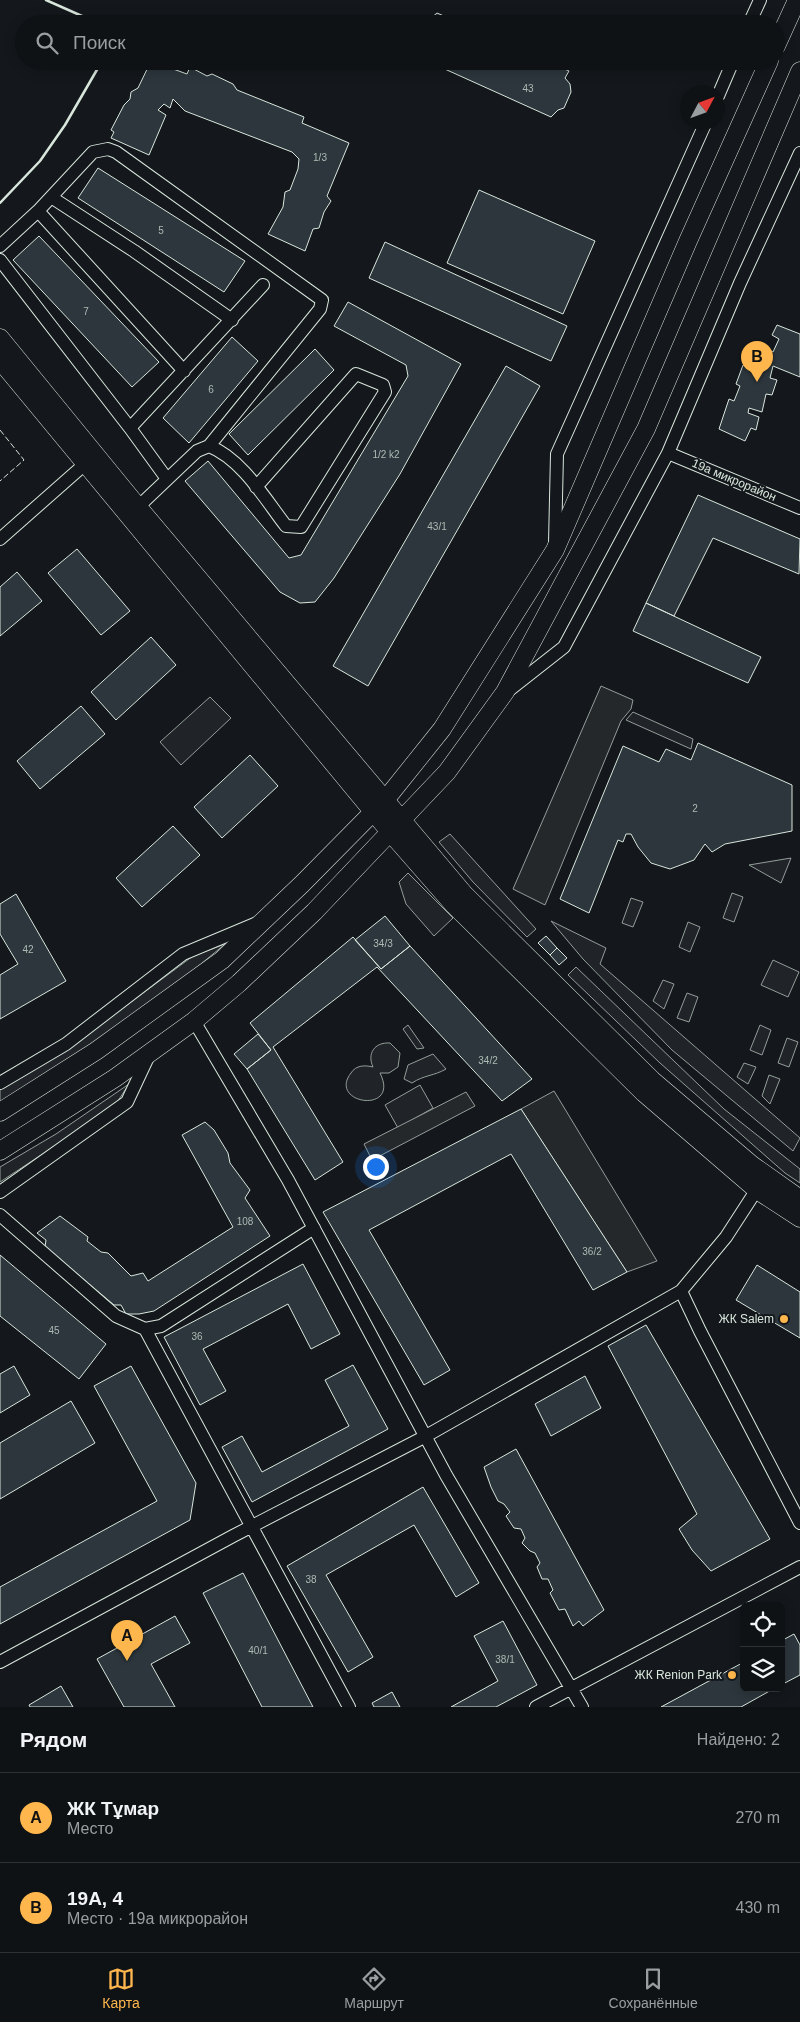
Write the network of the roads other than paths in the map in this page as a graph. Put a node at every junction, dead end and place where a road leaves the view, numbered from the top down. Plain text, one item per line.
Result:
1 (760, 0) edge
2 (797, 0) edge
3 (753, 15) edge
4 (785, 26) edge
5 (729, 70) edge
6 (765, 70) edge
7 (800, 71) edge
8 (723, 85) edge
9 (702, 130) edge
10 (800, 153) edge
11 (51, 197) junction
12 (38, 211) junction
13 (0, 246) edge
14 (0, 260) edge
15 (263, 285) dead end
16 (232, 320) junction
17 (0, 338) edge
18 (0, 360) edge
19 (184, 370) junction
20 (130, 428) junction
21 (209, 446) junction
22 (668, 453) junction
23 (85, 464) junction
24 (167, 478) junction
25 (256, 487) junction
26 (138, 507) junction
27 (800, 508) edge
28 (0, 539) edge
29 (555, 550) junction
30 (502, 696) junction
31 (380, 805) junction
32 (396, 826) junction
33 (264, 920) junction
34 (194, 1021) junction
35 (152, 1050) junction
36 (0, 1083) edge
37 (0, 1112) edge
38 (0, 1151) edge
39 (766, 1175) junction
40 (757, 1190) junction
41 (0, 1192) edge
42 (800, 1199) edge
43 (0, 1215) edge
44 (800, 1218) edge
45 (314, 1228) junction
46 (681, 1291) junction
47 (145, 1329) junction
48 (426, 1436) junction
49 (800, 1522) edge
50 (250, 1526) junction
51 (800, 1567) edge
52 (0, 1662) edge
53 (572, 1689) junction
54 (349, 1707) edge
55 (536, 1707) edge
56 (582, 1707) edge

1 - 3 street
2 - 4 main road
5 - 8 street
6 - 29 main road
7 - 30 main road
9 - 29 street
10 - 22 street
11 - 12 street
11 - 16 street
11 - 21 street
12 - 13 street
12 - 19 street
14 - 20 street
15 - 16 street
16 - 19 street
17 - 26 main road
18 - 23 main road
19 - 20 street
20 - 24 street
21 - 24 street
21 - 25 street
22 - 27 street, 19а микрорайон
22 - 30 street
23 - 28 street
23 - 31 main road
24 - 26 street
25 - 25 street
26 - 31 main road
29 - 31 main road
30 - 32 main road
31 - 32 main road
31 - 33 main road
32 - 34 main road
32 - 39 main road
32 - 40 main road
33 - 36 street
33 - 37 main road
34 - 35 main road
34 - 45 street
35 - 38 main road
35 - 41 street
39 - 40 street
39 - 42 main road
40 - 44 main road
40 - 46 street
43 - 47 street
45 - 47 street
45 - 48 street
46 - 48 street
46 - 49 street
47 - 50 street
48 - 50 street
48 - 53 street
50 - 52 street
50 - 54 street
51 - 53 street
53 - 55 street
53 - 56 street

